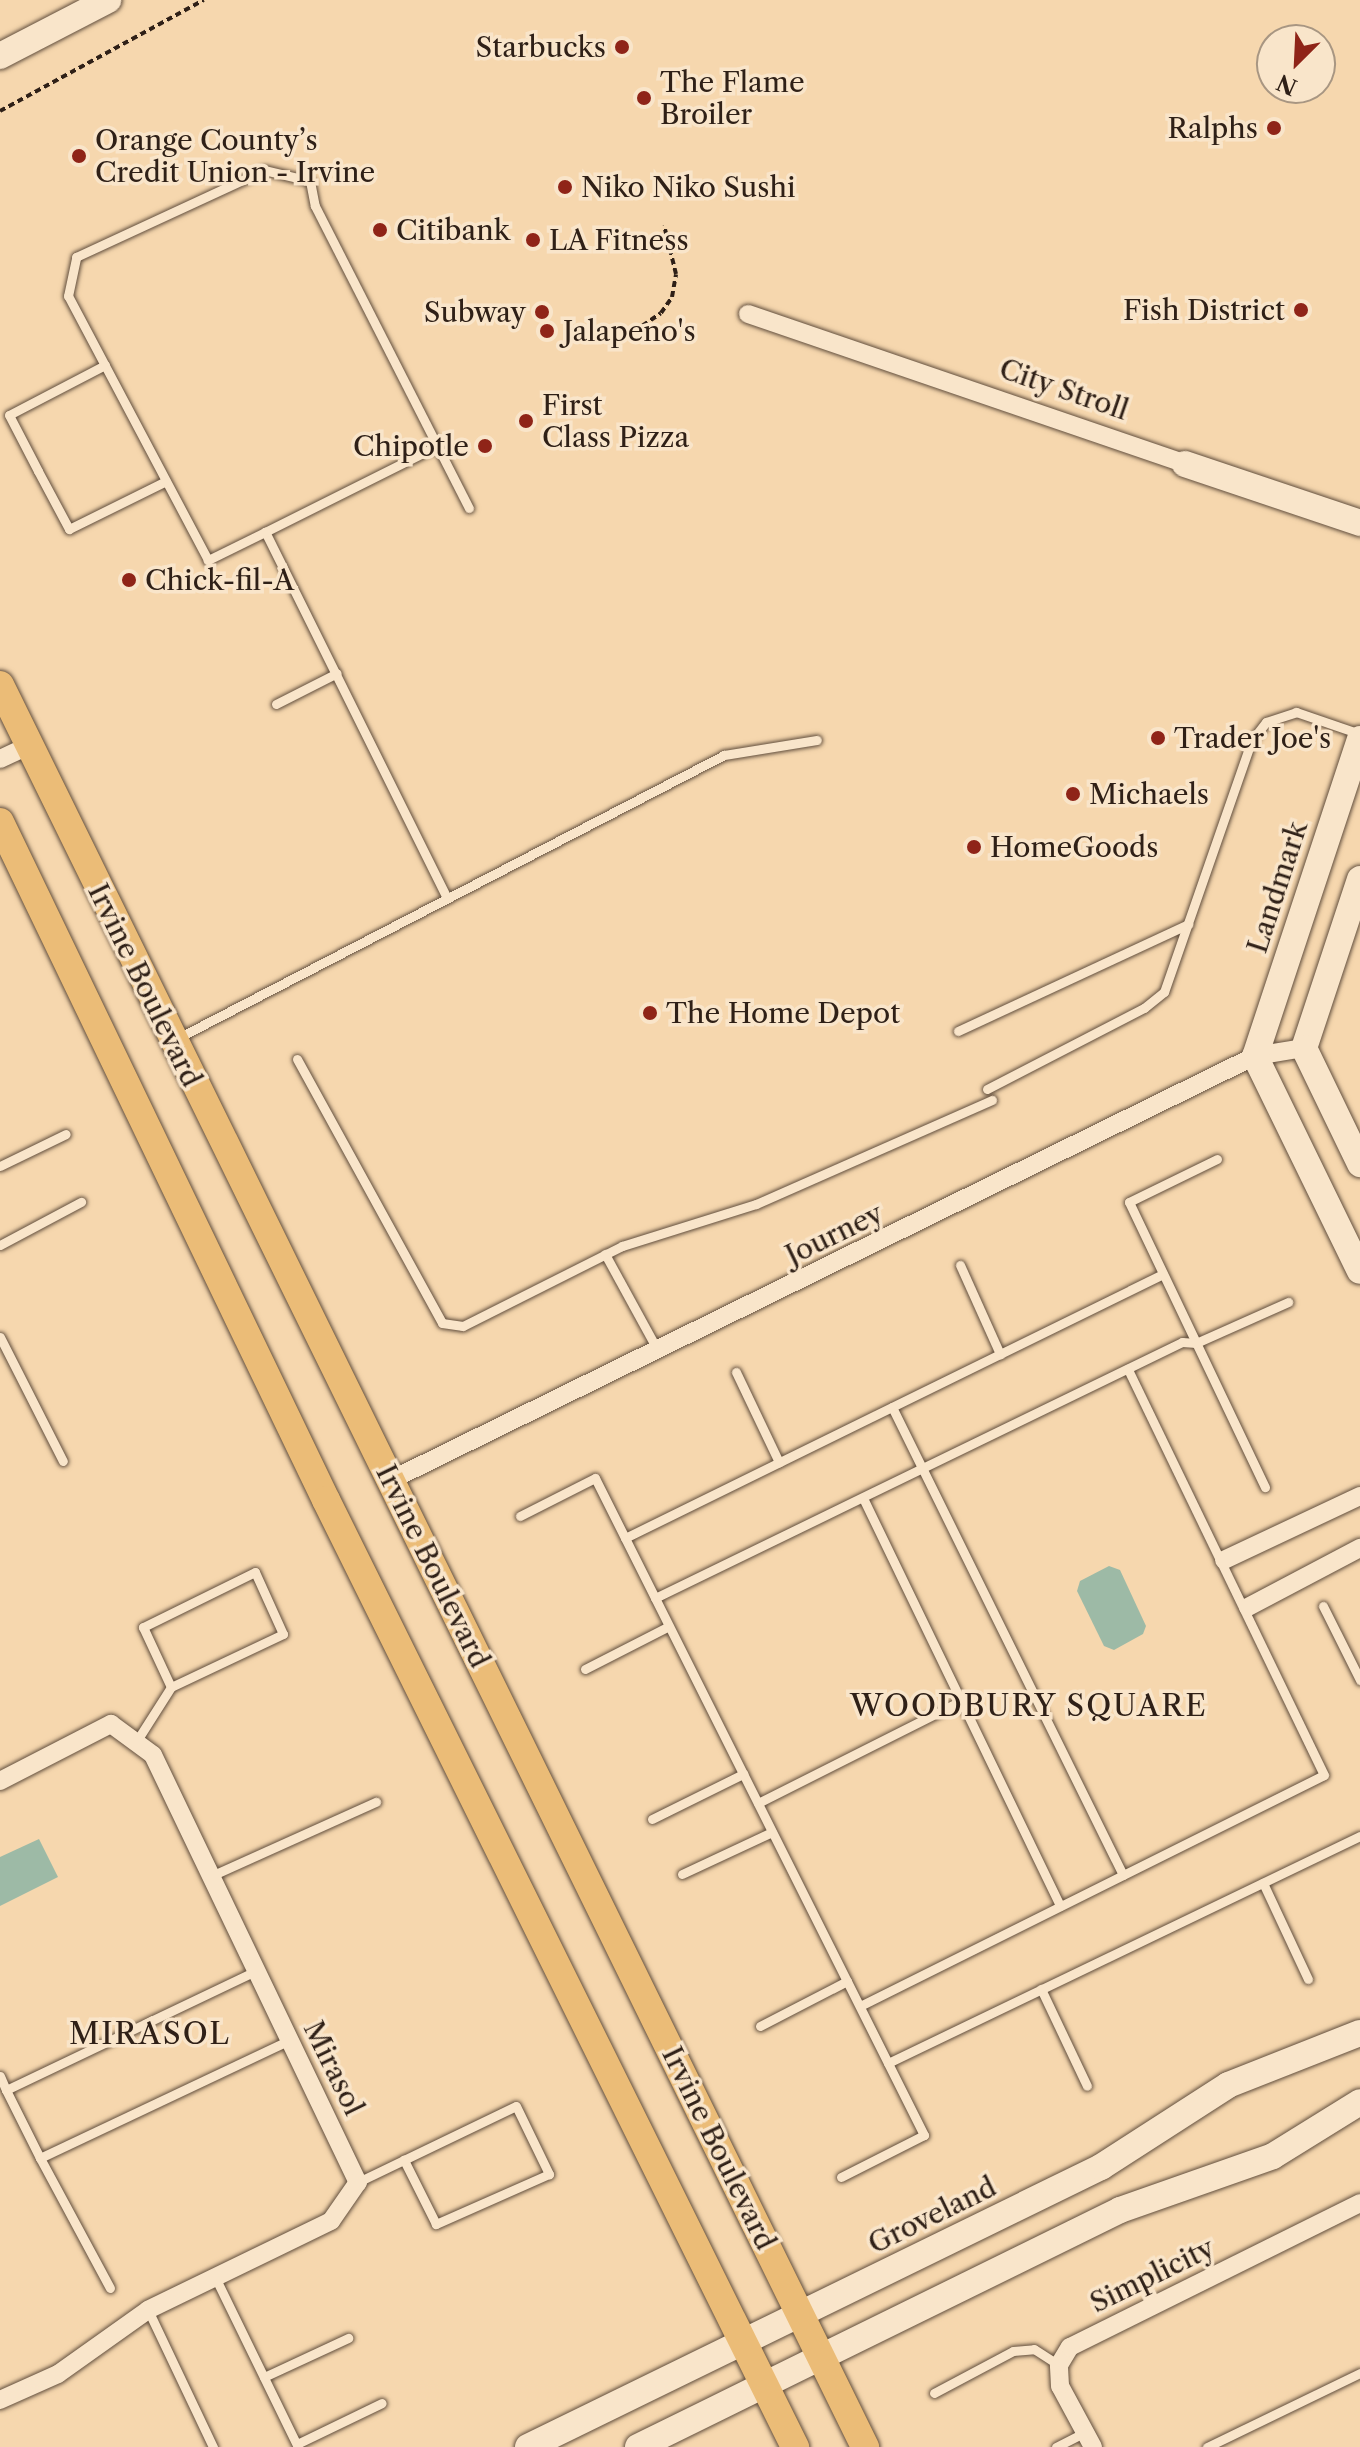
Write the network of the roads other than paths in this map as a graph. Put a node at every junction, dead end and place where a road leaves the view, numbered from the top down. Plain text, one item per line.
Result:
1 (108, 0) edge
2 (0, 56) edge
3 (748, 314) dead end
4 (105, 365) junction
5 (435, 447) junction
6 (1185, 464) joint
7 (166, 481) junction
8 (469, 508) dead end
9 (1360, 523) edge
10 (265, 532) junction
11 (337, 673) junction
12 (0, 685) edge
13 (276, 704) dead end
14 (1360, 736) edge
15 (817, 740) dead end
16 (28, 746) junction
17 (0, 759) edge
18 (0, 822) edge
19 (1360, 879) edge
20 (447, 898) junction
21 (1188, 924) junction
22 (958, 1031) dead end
23 (172, 1041) junction
24 (1304, 1048) junction
25 (1255, 1056) junction
26 (297, 1059) dead end
27 (987, 1089) dead end
28 (992, 1100) dead end
29 (66, 1134) dead end
30 (1217, 1159) dead end
31 (1360, 1164) edge
32 (0, 1166) edge
33 (81, 1202) dead end
34 (0, 1245) edge
35 (605, 1254) junction
36 (960, 1265) dead end
37 (1360, 1271) edge
38 (1163, 1274) junction
39 (1288, 1302) dead end
40 (0, 1337) edge
41 (1196, 1343) junction
42 (3, 1348) edge
43 (658, 1351) junction
44 (1000, 1354) junction
45 (1128, 1369) junction
46 (736, 1372) dead end
47 (892, 1407) junction
48 (63, 1461) dead end
49 (779, 1462) junction
50 (923, 1468) junction
51 (391, 1480) junction
52 (1265, 1487) dead end
53 (1360, 1496) edge
54 (863, 1498) junction
55 (520, 1516) dead end
56 (625, 1538) junction
57 (1360, 1548) edge
58 (1224, 1560) junction
59 (655, 1598) junction
60 (1323, 1606) dead end
61 (1248, 1607) junction
62 (669, 1626) junction
63 (585, 1669) dead end
64 (1360, 1680) edge
65 (171, 1687) junction
66 (961, 1701) junction
67 (136, 1742) junction
68 (743, 1774) junction
69 (0, 1781) edge
70 (376, 1802) dead end
71 (758, 1803) junction
72 (652, 1819) dead end
73 (772, 1832) junction
74 (1360, 1836) edge
75 (682, 1874) dead end
76 (1123, 1875) junction
77 (211, 1876) junction
78 (1263, 1883) junction
79 (1060, 1906) junction
80 (256, 1971) junction
81 (1308, 1979) dead end
82 (847, 1981) junction
83 (1041, 1989) junction
84 (860, 2006) junction
85 (760, 2026) dead end
86 (1360, 2033) edge
87 (290, 2040) junction
88 (888, 2063) junction
89 (0, 2076) edge
90 (1087, 2086) dead end
91 (6, 2090) junction
92 (1360, 2102) edge
93 (40, 2158) junction
94 (404, 2160) junction
95 (841, 2177) dead end
96 (358, 2182) junction
97 (1360, 2203) edge
98 (215, 2277) junction
99 (110, 2288) dead end
100 (148, 2310) junction
101 (801, 2315) junction
102 (348, 2338) dead end
103 (743, 2341) junction
104 (822, 2360) junction
105 (1059, 2365) junction
106 (1360, 2373) edge
107 (264, 2377) junction
108 (764, 2384) junction
109 (934, 2393) dead end
110 (0, 2400) edge
111 (382, 2403) dead end
112 (1089, 2439) edge
113 (298, 2445) edge
114 (213, 2447) edge
115 (528, 2447) edge
116 (638, 2447) edge
117 (795, 2447) edge
118 (865, 2447) edge
119 (1056, 2447) edge
120 (1207, 2447) edge

1 - 2 street
3 - 6 street, City Stroll
4 - 5 lane
4 - 7 lane
4 - 7 lane
5 - 8 lane
5 - 10 lane
6 - 9 street, City Stroll
7 - 10 lane
10 - 11 lane
11 - 13 lane
11 - 20 lane
12 - 16 main road, Irvine Boulevard
14 - 21 lane
14 - 25 street, Landmark
15 - 20 lane
16 - 17 street
16 - 23 main road, Irvine Boulevard
18 - 103 main road
19 - 24 street
20 - 23 lane
21 - 22 lane
21 - 27 lane
23 - 51 main road, Irvine Boulevard
24 - 25 street, Journey
24 - 31 street
25 - 37 street
25 - 43 street, Journey
26 - 35 lane
28 - 35 lane
29 - 32 lane
30 - 38 lane
33 - 34 lane
35 - 43 lane
36 - 44 lane
38 - 41 lane
38 - 44 lane
39 - 41 lane
40 - 42 lane
41 - 45 lane
41 - 52 lane
42 - 48 lane
43 - 51 street, Journey
44 - 47 lane
45 - 50 lane
45 - 58 lane
46 - 49 lane
47 - 49 lane
47 - 50 lane
49 - 56 lane
50 - 54 lane
50 - 76 lane
51 - 101 main road, Irvine Boulevard
53 - 58 street
54 - 59 lane
54 - 66 lane
55 - 56 lane
56 - 59 lane
57 - 61 street
58 - 61 lane
59 - 62 lane
60 - 64 lane
61 - 76 lane
62 - 63 lane
62 - 68 lane
65 - 65 lane
65 - 67 lane
66 - 71 lane
66 - 79 lane
67 - 69 street, Mirasol
67 - 77 street, Mirasol
68 - 71 lane
68 - 72 lane
70 - 77 lane
71 - 73 lane
73 - 75 lane
73 - 82 lane
74 - 78 lane
76 - 79 lane
77 - 80 street, Mirasol
78 - 81 lane
78 - 83 lane
79 - 84 lane
80 - 87 street, Mirasol
80 - 91 lane
82 - 84 lane
82 - 85 lane
83 - 88 lane
83 - 90 lane
84 - 88 lane
86 - 101 street, Groveland
87 - 93 lane
87 - 96 street, Mirasol
88 - 95 lane
89 - 91 lane
91 - 93 lane
92 - 104 street
93 - 99 lane
94 - 94 lane
94 - 96 lane
96 - 98 street
97 - 105 street, Simplicity
98 - 100 street
98 - 107 lane
100 - 110 street
100 - 114 lane
101 - 103 street, Groveland
101 - 104 main road, Irvine Boulevard
102 - 107 lane
103 - 108 main road
103 - 115 street, Groveland
104 - 108 street
104 - 118 main road, Irvine Boulevard
105 - 109 lane
105 - 112 street
106 - 120 lane
107 - 113 lane
108 - 116 street
108 - 117 main road
111 - 113 lane
112 - 119 lane

